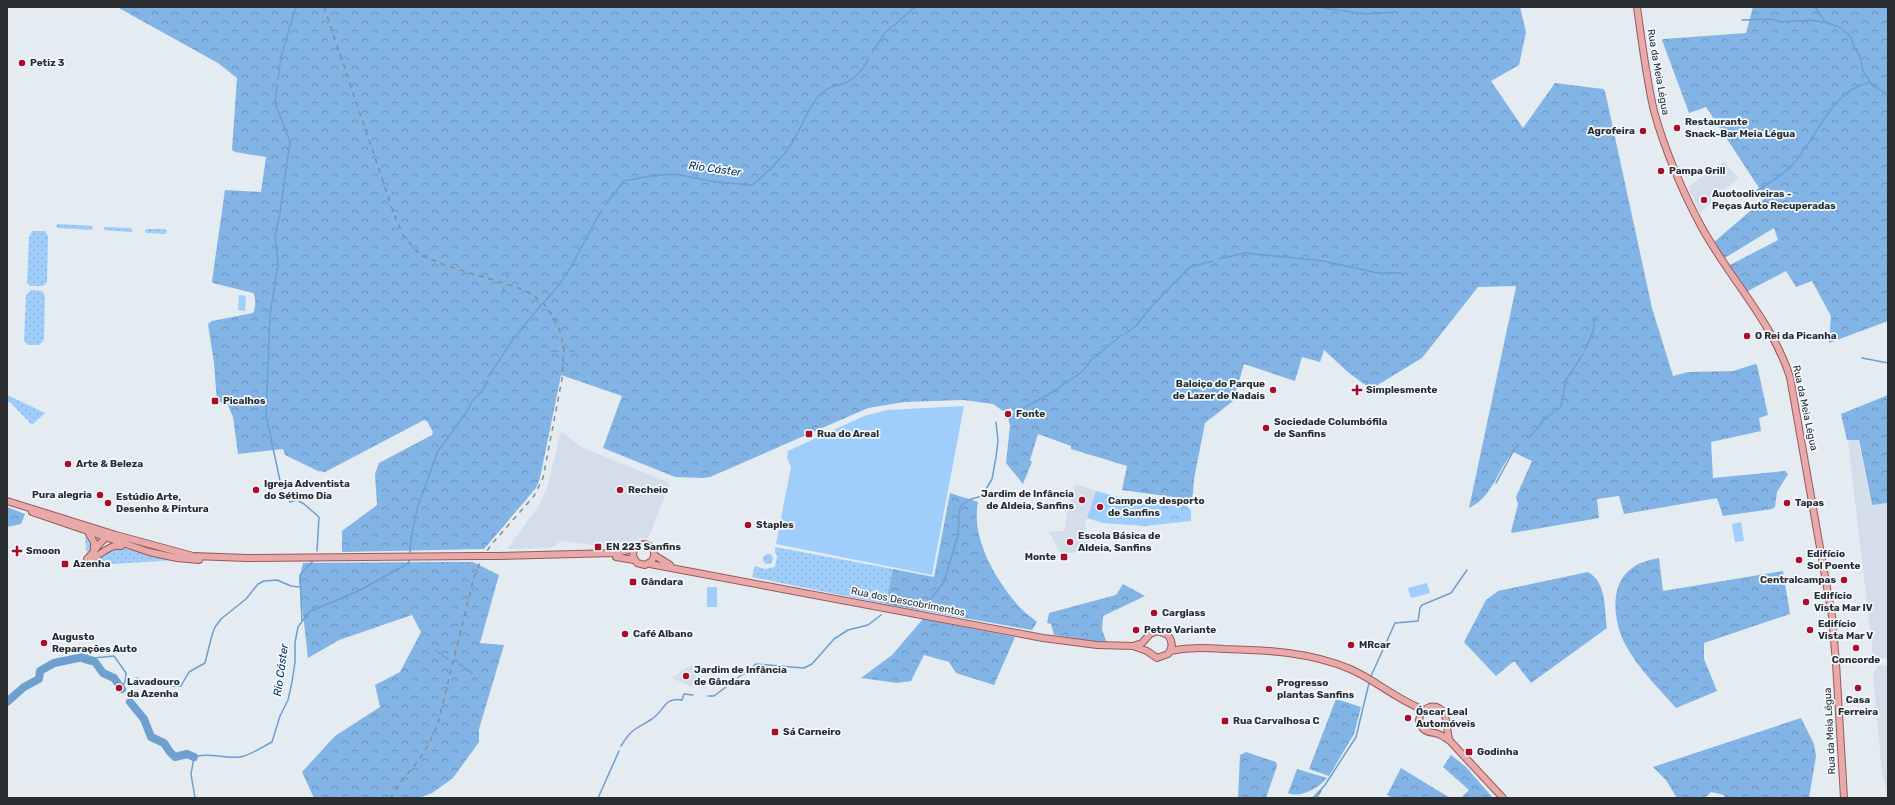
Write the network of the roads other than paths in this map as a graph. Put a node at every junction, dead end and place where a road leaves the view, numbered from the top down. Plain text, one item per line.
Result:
1 (1637, 7) edge
2 (7, 501) edge
3 (99, 529) junction
4 (87, 532) junction
5 (116, 535) junction
6 (105, 538) junction
7 (136, 548) junction
8 (634, 549) junction
9 (94, 552) junction
10 (101, 552) junction
11 (585, 554) junction
12 (654, 555) junction
13 (245, 558) junction
14 (634, 560) junction
15 (650, 564) junction
16 (680, 569) junction
17 (1146, 640) junction
18 (1172, 642) junction
19 (1133, 646) junction
20 (1188, 648) junction
21 (1147, 651) junction
22 (1170, 651) junction
23 (1413, 706) junction
24 (1425, 710) junction
25 (1420, 717) junction
26 (1446, 724) junction
27 (1435, 733) junction
28 (1450, 740) junction
29 (1503, 798) edge
30 (1844, 798) edge

1 - 30 main road, Rua da Meia Légua
2 - 3 main road
2 - 4 main road
3 - 5 main road
3 - 6 main road
4 - 6 main road
4 - 9 main road
5 - 6 main road
5 - 13 main road
6 - 7 main road
6 - 9 main road
6 - 10 main road
7 - 10 main road
7 - 13 main road
8 - 11 main road, Rua dos Descobrimentos
8 - 12 main road, Rua dos Descobrimentos
8 - 14 main road
9 - 10 main road
11 - 13 main road, Rua dos Descobrimentos, bridge
11 - 14 main road, Rua dos Descobrimentos
12 - 15 main road
12 - 16 main road, Rua dos Descobrimentos
14 - 15 main road, Rua dos Descobrimentos
15 - 16 main road, Rua dos Descobrimentos
16 - 19 main road, Rua dos Descobrimentos
17 - 18 main road, Rua dos Descobrimentos
17 - 19 main road, Rua dos Descobrimentos
17 - 21 main road
18 - 20 main road, Rua dos Descobrimentos
18 - 22 main road
19 - 21 main road, Rua dos Descobrimentos
20 - 22 main road, Rua dos Descobrimentos
20 - 23 main road, Rua dos Descobrimentos
21 - 22 main road, Rua dos Descobrimentos
23 - 24 main road, Rua dos Descobrimentos
23 - 25 main road, Rua dos Descobrimentos
24 - 25 main road
24 - 26 main road, Rua dos Descobrimentos
25 - 27 main road, Rua dos Descobrimentos
26 - 27 main road
26 - 28 main road, Rua dos Descobrimentos
27 - 28 main road, Rua dos Descobrimentos
28 - 29 main road, Rua dos Descobrimentos

